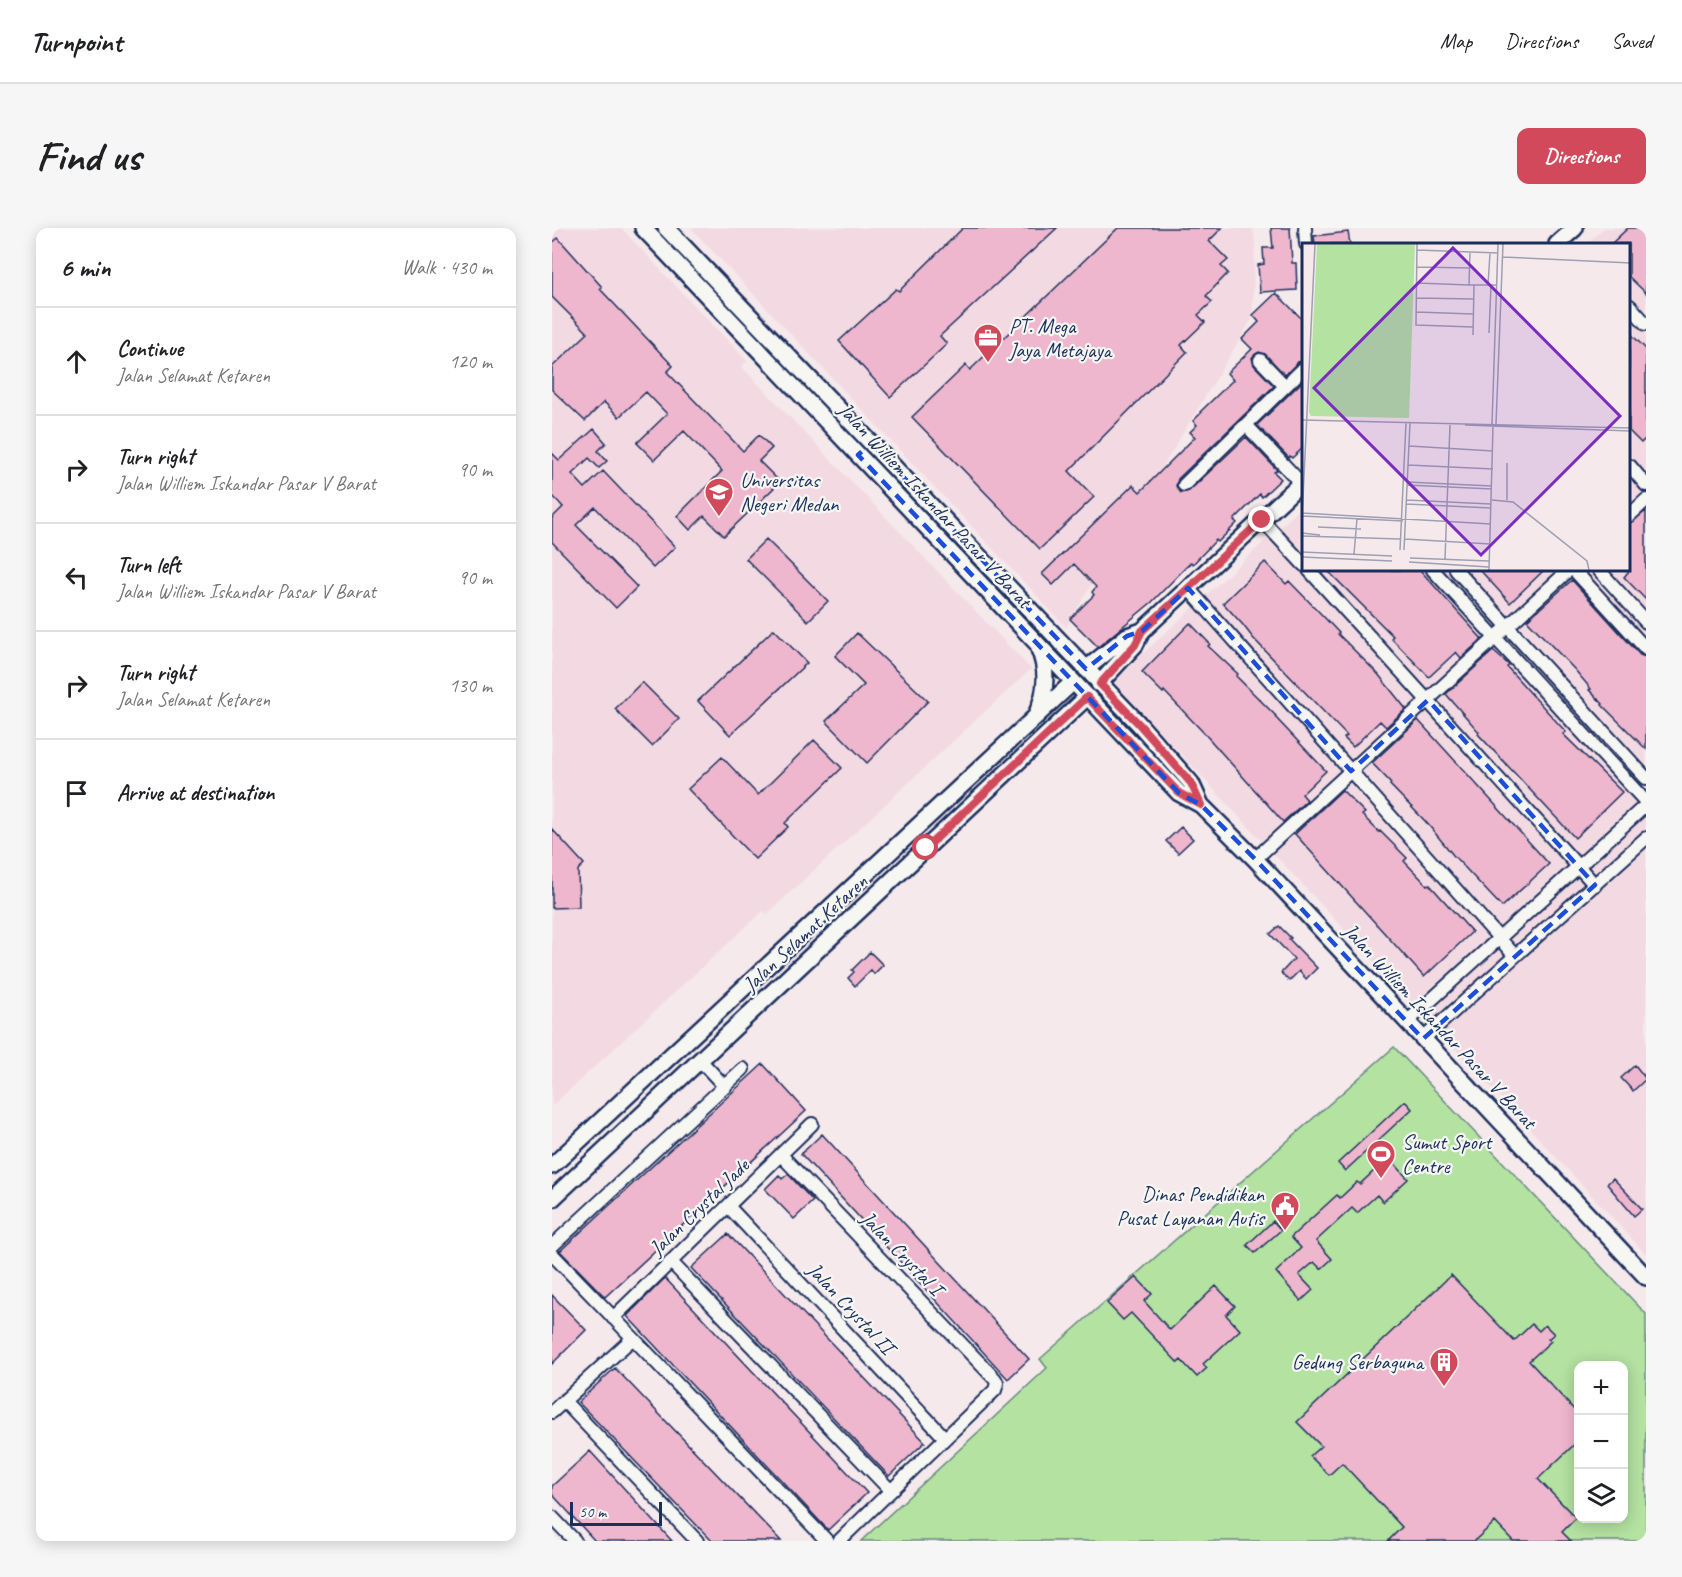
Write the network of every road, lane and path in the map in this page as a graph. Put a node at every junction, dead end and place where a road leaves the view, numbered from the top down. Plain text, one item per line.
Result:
1 (1305, 228) edge
2 (656, 231) edge
3 (1306, 243) edge
4 (1631, 308) edge
5 (1646, 324) edge
6 (1260, 360) dead end
7 (1302, 370) edge
8 (1286, 386) junction
9 (1246, 425) junction
10 (870, 443) junction
11 (858, 455) junction
12 (1631, 468) edge
13 (1302, 482) edge
14 (1184, 485) dead end
15 (1646, 485) edge
16 (1646, 500) edge
17 (1631, 513) edge
18 (1262, 520) junction
19 (1302, 563) edge
20 (1311, 572) edge
21 (1435, 572) edge
22 (1458, 572) edge
23 (1567, 572) edge
24 (1576, 572) edge
25 (1601, 572) edge
26 (1188, 588) junction
27 (1623, 596) junction
28 (1609, 608) junction
29 (1645, 621) edge
30 (1508, 627) junction
31 (1142, 631) junction
32 (1632, 633) junction
33 (1496, 638) junction
34 (1037, 644) junction
35 (1646, 649) edge
36 (1086, 669) junction
37 (1072, 681) junction
38 (1100, 684) junction
39 (1087, 697) junction
40 (1428, 700) junction
41 (1036, 716) junction
42 (1351, 771) junction
43 (1646, 778) edge
44 (1646, 804) edge
45 (1201, 805) junction
46 (910, 833) junction
47 (1646, 838) edge
48 (926, 848) junction
49 (1255, 859) junction
50 (1579, 866) junction
51 (1594, 885) junction
52 (1500, 938) junction
53 (1515, 956) junction
54 (1407, 1022) junction
55 (1424, 1039) junction
56 (700, 1060) junction
57 (743, 1069) dead end
58 (725, 1086) junction
59 (636, 1088) junction
60 (651, 1106) junction
61 (813, 1124) dead end
62 (781, 1155) junction
63 (552, 1166) edge
64 (552, 1199) edge
65 (728, 1206) junction
66 (552, 1246) edge
67 (554, 1259) edge
68 (670, 1262) junction
69 (1646, 1277) edge
70 (613, 1318) junction
71 (633, 1338) junction
72 (564, 1401) junction
73 (552, 1412) edge
74 (945, 1437) junction
75 (891, 1491) junction
76 (552, 1517) edge
77 (575, 1541) edge
78 (697, 1541) edge
79 (827, 1541) edge
80 (839, 1541) edge

1 - 3 street
2 - 10 street, Jalan Williem Iskandar Pasar V Barat
2 - 11 street, Jalan Williem Iskandar Pasar V Barat
4 - 5 street
6 - 8 street
7 - 8 street
8 - 9 street
9 - 13 street
9 - 14 street
10 - 11 street
10 - 36 street, Jalan Williem Iskandar Pasar V Barat
11 - 34 street, Jalan Williem Iskandar Pasar V Barat
12 - 15 street
13 - 18 street
16 - 17 street
18 - 19 street
18 - 26 street
20 - 40 street
21 - 33 street
22 - 30 street
23 - 30 street
24 - 28 street
25 - 27 street
26 - 31 street
26 - 42 street
27 - 28 street
27 - 29 street
28 - 32 street
29 - 32 street
30 - 33 street
30 - 43 street
31 - 36 street
31 - 38 street
32 - 35 street
33 - 40 street
33 - 44 street
34 - 37 street, Jalan Williem Iskandar Pasar V Barat
34 - 41 street
36 - 38 street, Jalan Williem Iskandar Pasar V Barat
37 - 39 street, Jalan Williem Iskandar Pasar V Barat
37 - 41 street, Jalan Selamat Ketaren
38 - 45 street, Jalan Williem Iskandar Pasar V Barat
39 - 45 street, Jalan Williem Iskandar Pasar V Barat
39 - 48 street, Jalan Selamat Ketaren
40 - 42 street
40 - 50 street
41 - 46 street, Jalan Selamat Ketaren
42 - 49 street
42 - 52 street
44 - 50 street
45 - 49 street, Jalan Williem Iskandar Pasar V Barat
46 - 48 street
46 - 59 street, Jalan Selamat Ketaren
47 - 51 street
48 - 56 street, Jalan Selamat Ketaren
49 - 54 street, Jalan Williem Iskandar Pasar V Barat
50 - 51 street
50 - 52 street
51 - 53 street
52 - 53 street
52 - 54 street
53 - 55 street
54 - 55 street, Jalan Williem Iskandar Pasar V Barat
55 - 69 street, Jalan Williem Iskandar Pasar V Barat
56 - 58 street
56 - 60 street, Jalan Selamat Ketaren
57 - 58 street
58 - 66 street
59 - 60 street
59 - 63 street, Jalan Selamat Ketaren
60 - 64 street, Jalan Selamat Ketaren
61 - 62 street, Jalan Crystal Jade
62 - 65 street, Jalan Crystal Jade
62 - 74 street, Jalan Crystal I
65 - 68 street, Jalan Crystal Jade
65 - 74 street, Jalan Crystal II
67 - 70 street
68 - 70 street, Jalan Crystal Jade
68 - 75 street
70 - 71 street
71 - 72 street
71 - 79 street
72 - 73 street
72 - 78 street
74 - 75 street
75 - 80 street
76 - 77 street

